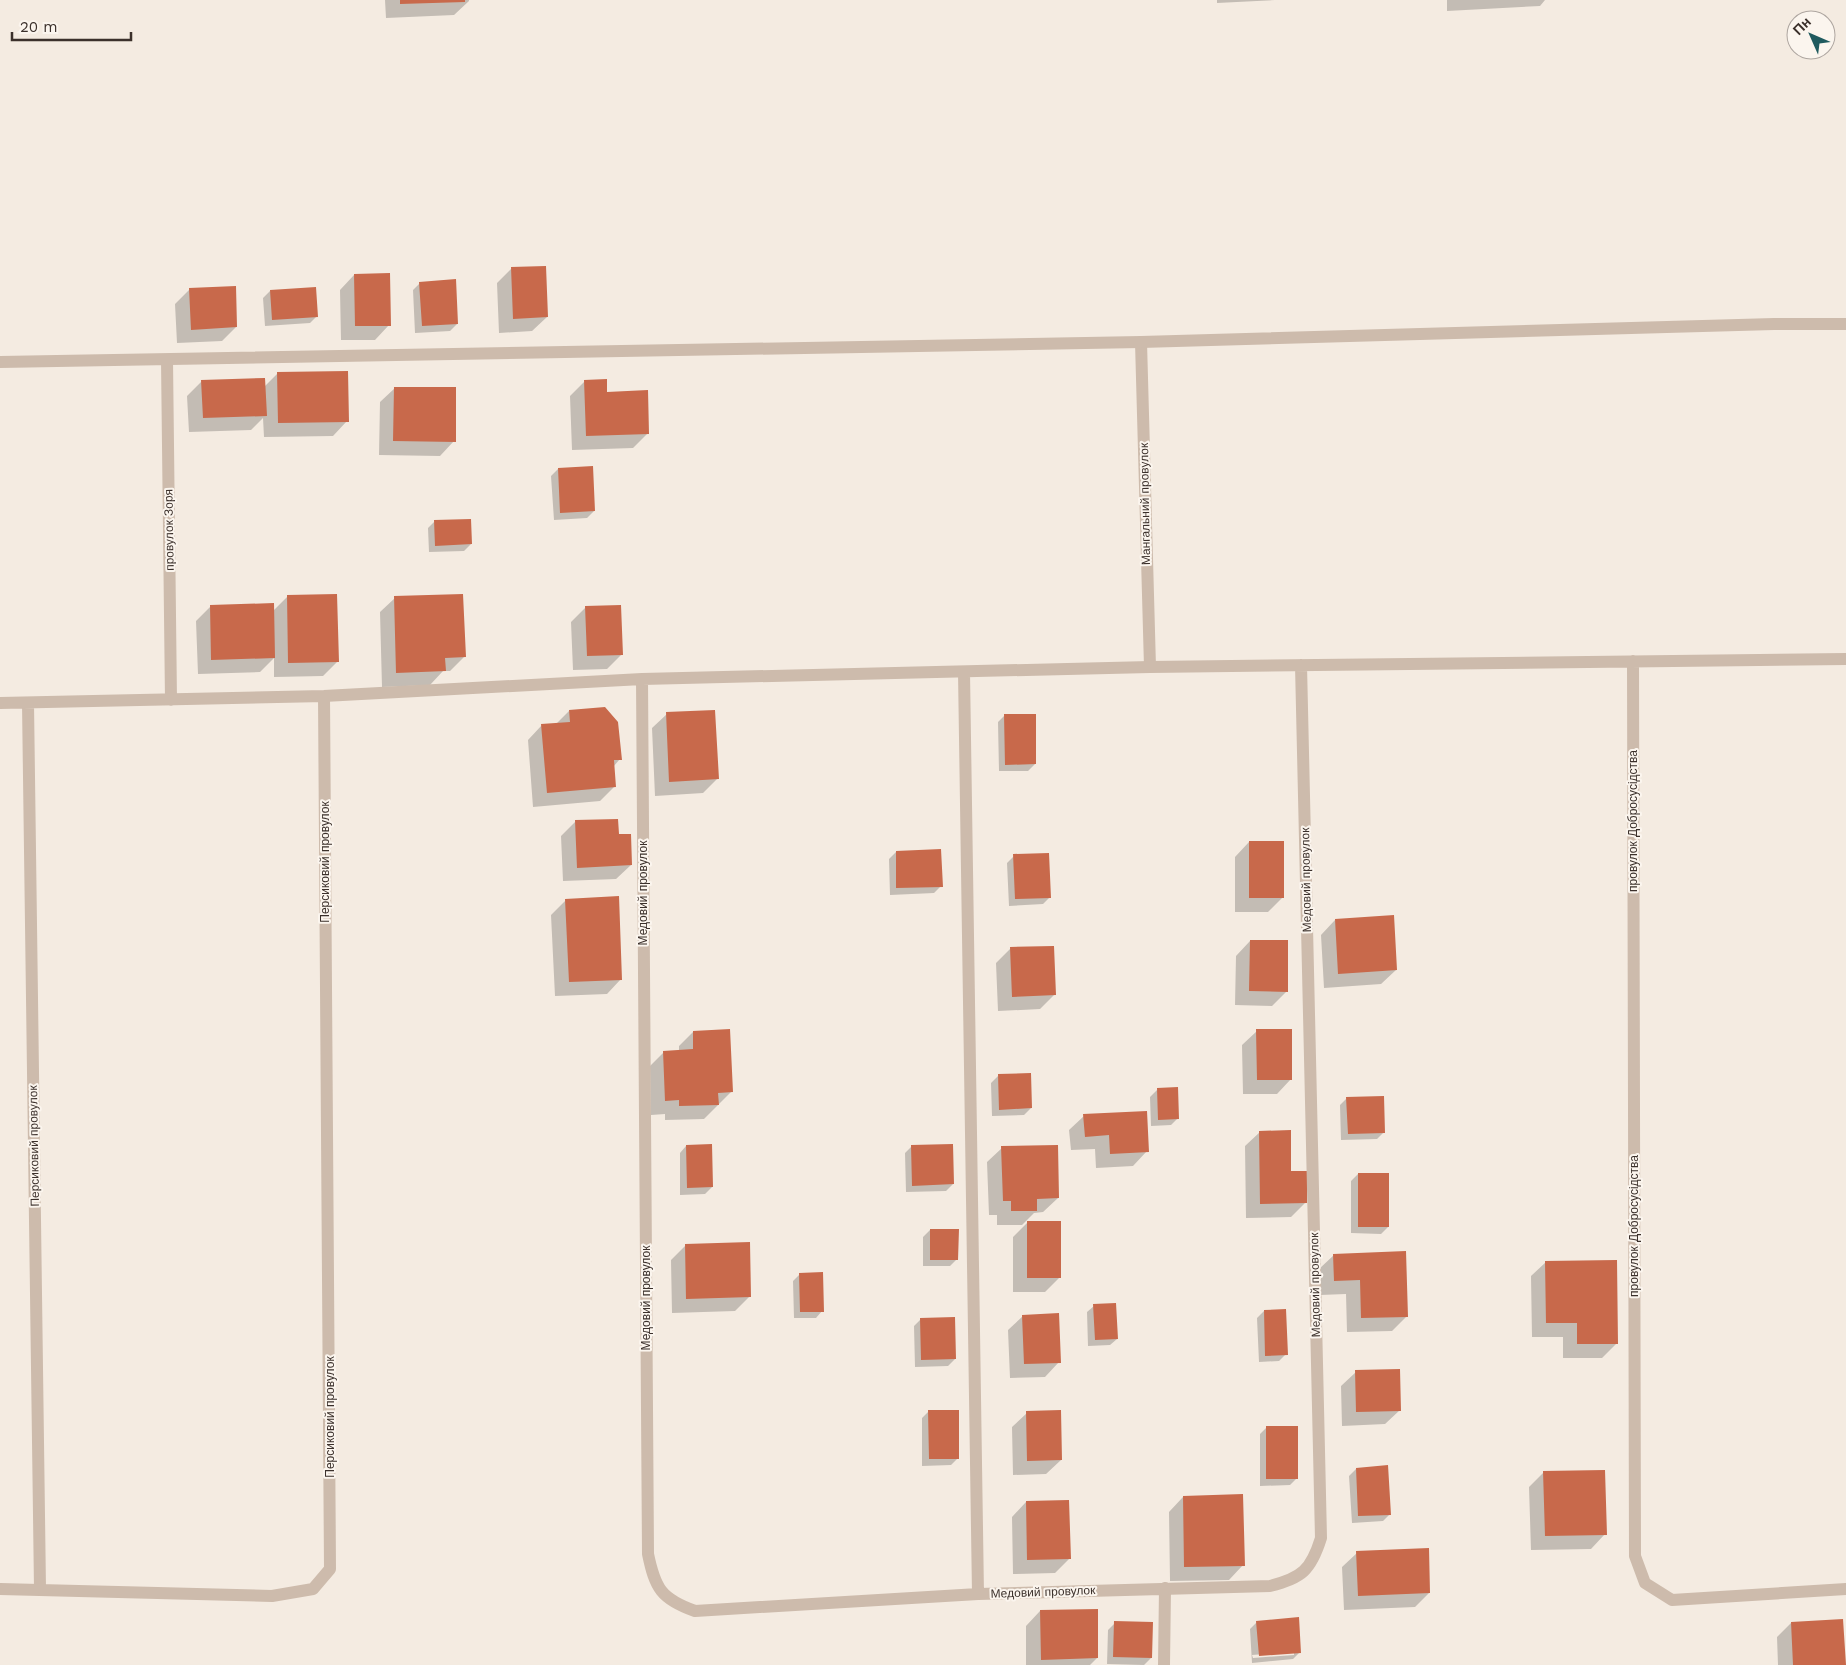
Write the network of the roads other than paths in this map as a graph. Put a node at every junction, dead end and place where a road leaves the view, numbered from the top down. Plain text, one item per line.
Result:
1 (1846, 324) edge
2 (1141, 342) junction
3 (167, 360) junction
4 (0, 362) edge
5 (1846, 658) edge
6 (1633, 661) junction
7 (1301, 665) junction
8 (1150, 667) junction
9 (964, 672) junction
10 (642, 679) junction
11 (324, 696) junction
12 (171, 700) junction
13 (0, 703) edge
14 (28, 703) junction
15 (1165, 1588) junction
16 (0, 1589) edge
17 (40, 1589) junction
18 (1846, 1589) edge
19 (978, 1594) junction
20 (1164, 1665) edge

1 - 2 street
2 - 3 street
2 - 8 street, Мангальний провулок
3 - 4 street
3 - 12 street, провулок Зоря
5 - 6 street
6 - 7 street
6 - 18 street, провулок Добросусідства
7 - 8 street
7 - 15 street, Медовий провулок
8 - 9 street
9 - 10 street
9 - 19 street, Медовий провулок
10 - 11 street
10 - 19 street, Медовий провулок
11 - 12 street
11 - 17 street, Персиковий провулок
12 - 14 street
13 - 14 street
14 - 17 street, Персиковий провулок
15 - 19 street, Медовий провулок
15 - 20 street
16 - 17 street

